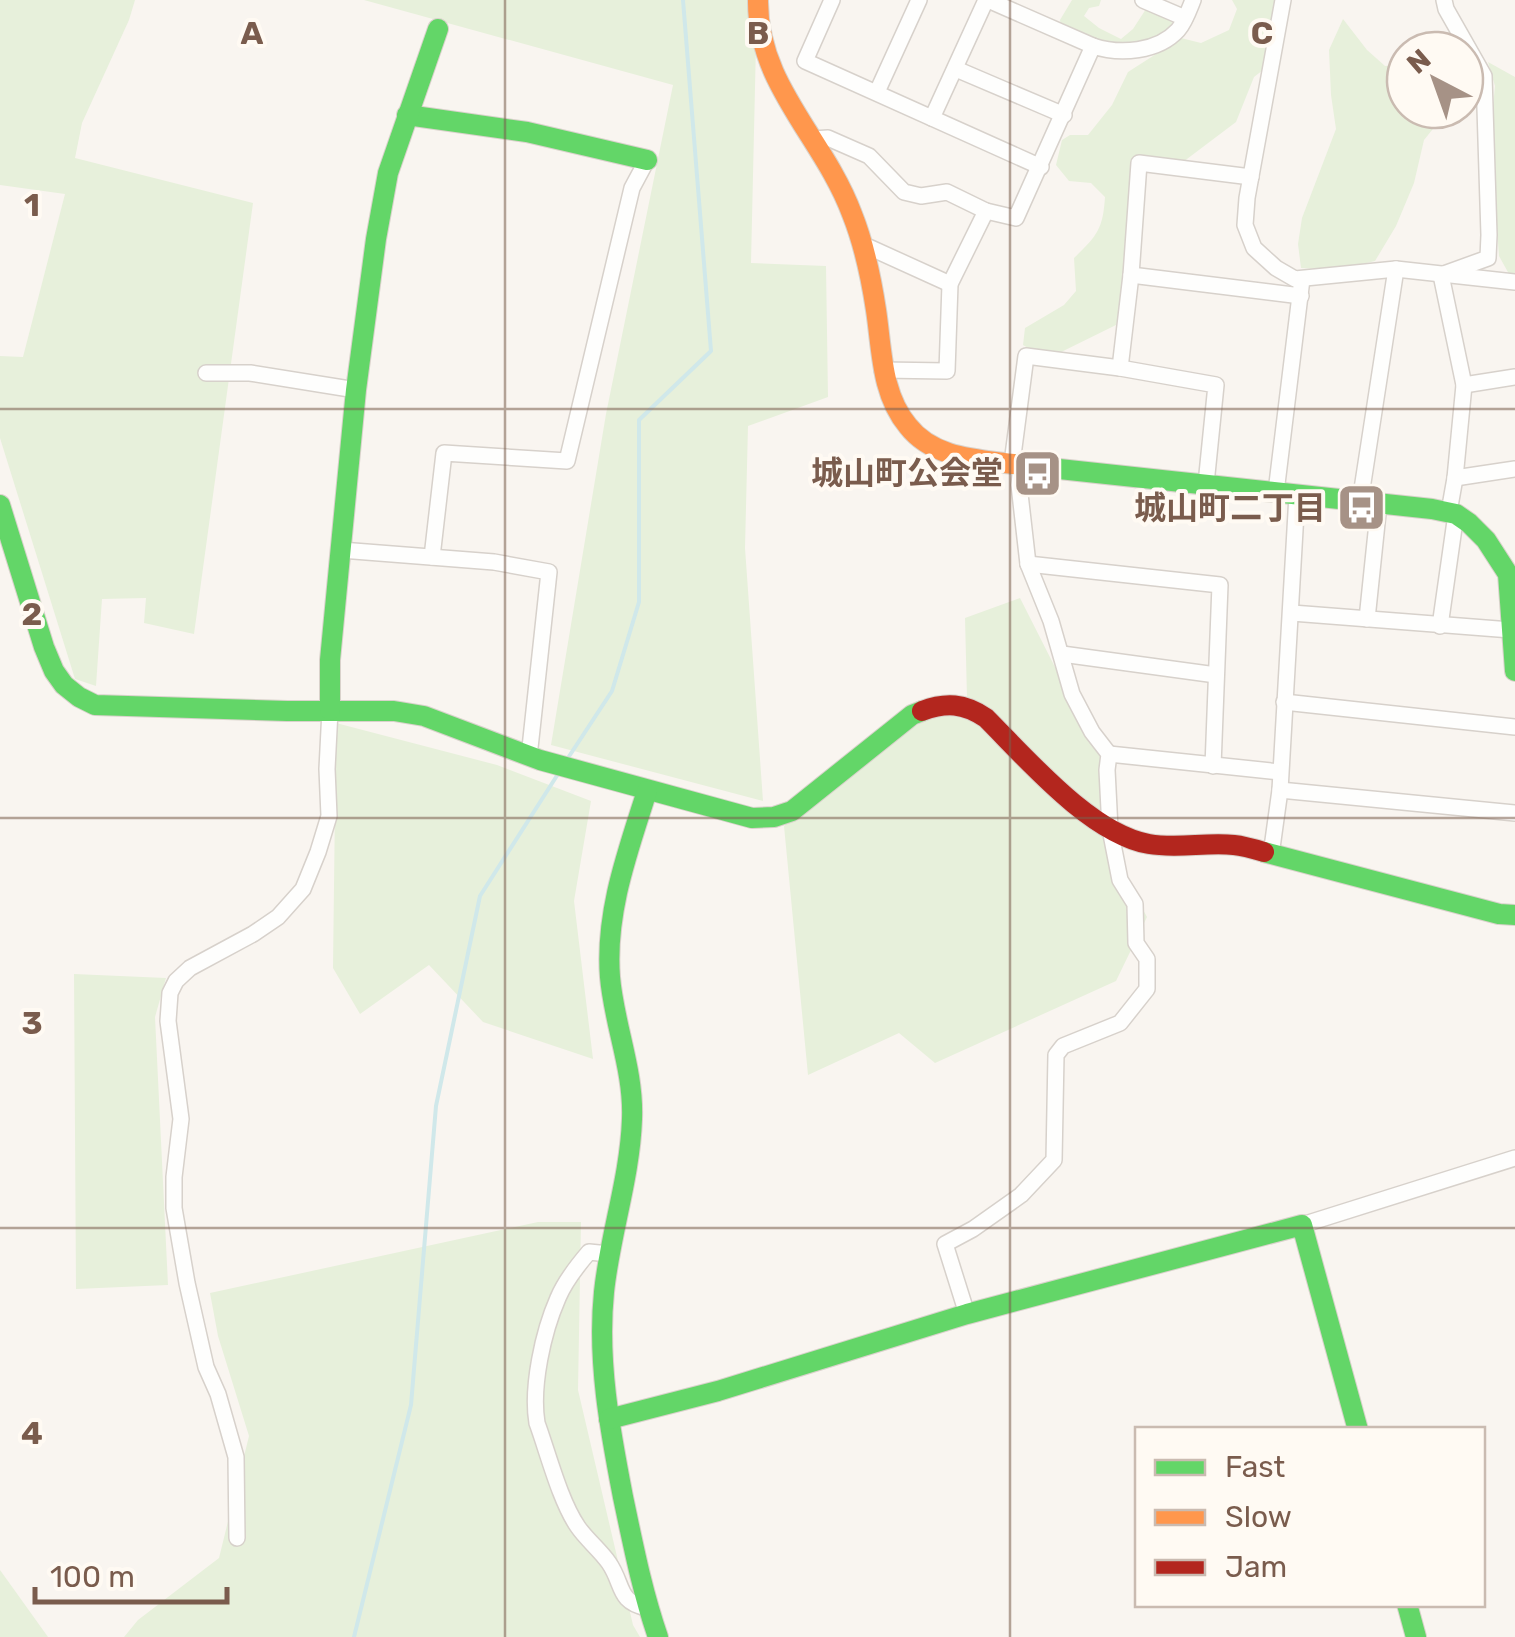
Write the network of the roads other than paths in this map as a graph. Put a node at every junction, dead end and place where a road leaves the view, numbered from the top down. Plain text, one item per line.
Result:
1 (758, 0) edge
2 (832, 0) edge
3 (920, 0) edge
4 (987, 0) edge
5 (1143, 0) edge
6 (1193, 0) edge
7 (1283, 0) edge
8 (1444, 0) edge
9 (1185, 18) junction
10 (438, 29) dead end
11 (1093, 46) junction
12 (956, 69) junction
13 (877, 92) junction
14 (407, 114) junction
15 (1064, 115) junction
16 (932, 118) junction
17 (814, 139) junction
18 (647, 160) joint
19 (1040, 167) junction
20 (1250, 177) junction
21 (986, 211) junction
22 (862, 244) junction
23 (1396, 268) junction
24 (1132, 275) junction
25 (1441, 275) junction
26 (1515, 282) edge
27 (950, 284) junction
28 (1302, 287) junction
29 (1120, 368) junction
30 (882, 370) junction
31 (206, 373) dead end
32 (1515, 377) edge
33 (1464, 385) junction
34 (356, 390) junction
35 (1017, 464) junction
36 (1515, 469) edge
37 (1455, 478) junction
38 (1206, 484) junction
39 (1276, 492) junction
40 (1298, 495) junction
41 (1370, 503) junction
42 (0, 505) edge
43 (1452, 513) junction
44 (341, 550) junction
45 (432, 557) junction
46 (1028, 564) junction
47 (1511, 574) edge
48 (1292, 613) junction
49 (1367, 619) junction
50 (1440, 626) junction
51 (1511, 630) junction
52 (1062, 654) junction
53 (1515, 671) edge
54 (1216, 675) junction
55 (1284, 702) junction
56 (330, 710) junction
57 (1515, 727) edge
58 (1108, 754) junction
59 (534, 758) junction
60 (1213, 766) junction
61 (1280, 772) junction
62 (1280, 790) junction
63 (647, 791) junction
64 (1515, 813) edge
65 (1110, 829) junction
66 (1272, 855) junction
67 (1512, 908) edge
68 (1515, 1158) edge
69 (1302, 1225) junction
70 (608, 1254) junction
71 (967, 1314) junction
72 (609, 1420) junction
73 (1357, 1427) edge
74 (236, 1538) dead end
75 (1408, 1607) edge
76 (648, 1608) junction
77 (658, 1637) edge
78 (1416, 1637) edge

1 - 17 street
2 - 13 street
3 - 13 street
4 - 11 street
4 - 12 street
5 - 9 street
6 - 9 street
7 - 20 street
8 - 25 street
9 - 11 street
10 - 14 street
11 - 15 street
12 - 15 street
12 - 16 street
13 - 16 street
14 - 18 street
14 - 34 street
15 - 19 street
16 - 19 street
17 - 21 street
17 - 22 street
18 - 45 street
19 - 21 street
20 - 24 street
20 - 28 street
21 - 27 street
22 - 27 street
22 - 30 street
23 - 25 street
23 - 28 street
23 - 41 street
24 - 28 street
24 - 29 street
25 - 26 street
25 - 33 street
27 - 30 street
28 - 39 street
29 - 35 street
29 - 38 street
30 - 35 street
31 - 34 street
32 - 33 street
33 - 37 street
34 - 44 street
35 - 38 street
35 - 46 street
36 - 37 street
37 - 43 street
38 - 39 street
39 - 40 street
40 - 41 street
40 - 48 street
41 - 43 street
41 - 49 street
42 - 56 street
43 - 47 street
43 - 50 street
44 - 45 street
44 - 56 street
45 - 59 street
46 - 52 street
46 - 54 street
47 - 51 street
48 - 49 street
48 - 55 street
49 - 50 street
50 - 51 street
51 - 53 street
52 - 54 street
52 - 58 street
54 - 60 street
55 - 57 street
55 - 61 street
56 - 59 street
56 - 74 street
58 - 60 street
58 - 65 street
59 - 63 street
60 - 61 street
61 - 62 street
62 - 64 street
62 - 66 street
63 - 65 street
63 - 70 street
65 - 66 street
65 - 71 street
66 - 67 street
68 - 69 street
69 - 71 street
69 - 73 street
70 - 72 street
70 - 76 street
71 - 72 street
72 - 76 street
75 - 78 street
76 - 77 street

